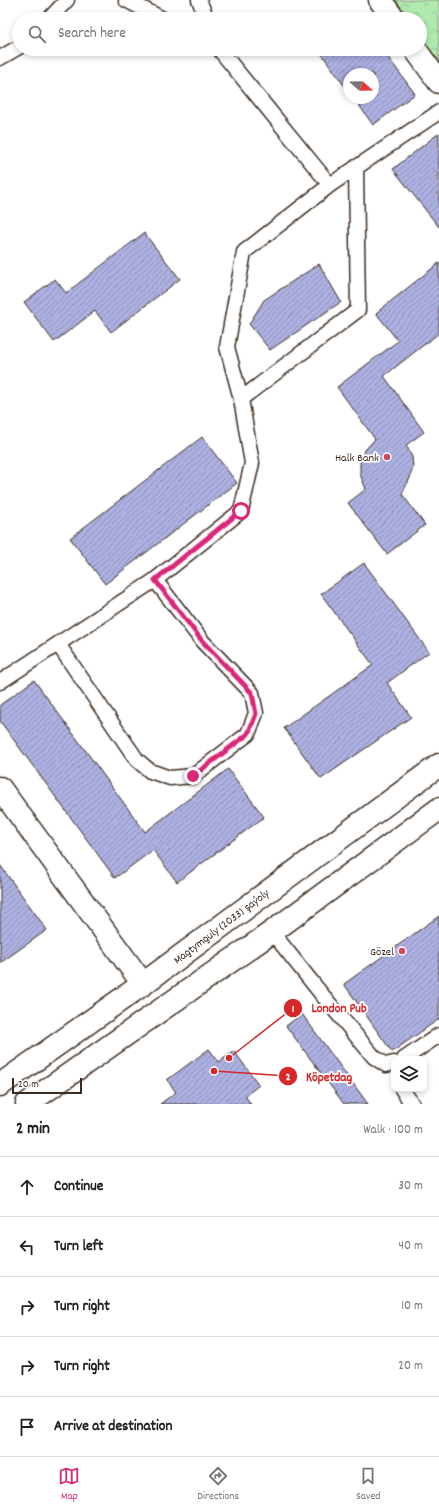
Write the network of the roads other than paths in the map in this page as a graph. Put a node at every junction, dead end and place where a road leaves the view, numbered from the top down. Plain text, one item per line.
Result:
1 (67, 0) edge
2 (126, 0) edge
3 (199, 0) edge
4 (380, 0) edge
5 (56, 12) edge
6 (149, 12) edge
7 (204, 12) edge
8 (389, 12) edge
9 (12, 51) edge
10 (223, 56) edge
11 (420, 56) edge
12 (0, 58) edge
13 (439, 82) edge
14 (439, 112) edge
15 (356, 167) junction
16 (330, 185) junction
17 (241, 399) junction
18 (155, 580) junction
19 (58, 644) junction
20 (0, 682) edge
21 (439, 765) edge
22 (0, 788) edge
23 (439, 809) edge
24 (272, 932) junction
25 (143, 984) junction
26 (439, 1035) edge
27 (408, 1056) edge
28 (391, 1067) edge
29 (0, 1085) edge
30 (404, 1092) edge
31 (26, 1104) edge
32 (412, 1104) edge

1 - 5 lane
2 - 6 lane
3 - 7 lane
4 - 8 main road
9 - 12 lane
10 - 16 lane
11 - 13 main road
14 - 15 lane
15 - 16 lane
15 - 17 lane
16 - 17 lane
17 - 18 lane
18 - 19 lane
18 - 19 lane
19 - 20 lane
21 - 25 main road, Magtymguly (2033) şaýoly
22 - 25 main road
23 - 24 main road
24 - 28 lane
24 - 31 main road
25 - 29 main road, Magtymguly (2033) şaýoly
26 - 27 lane
30 - 32 lane

